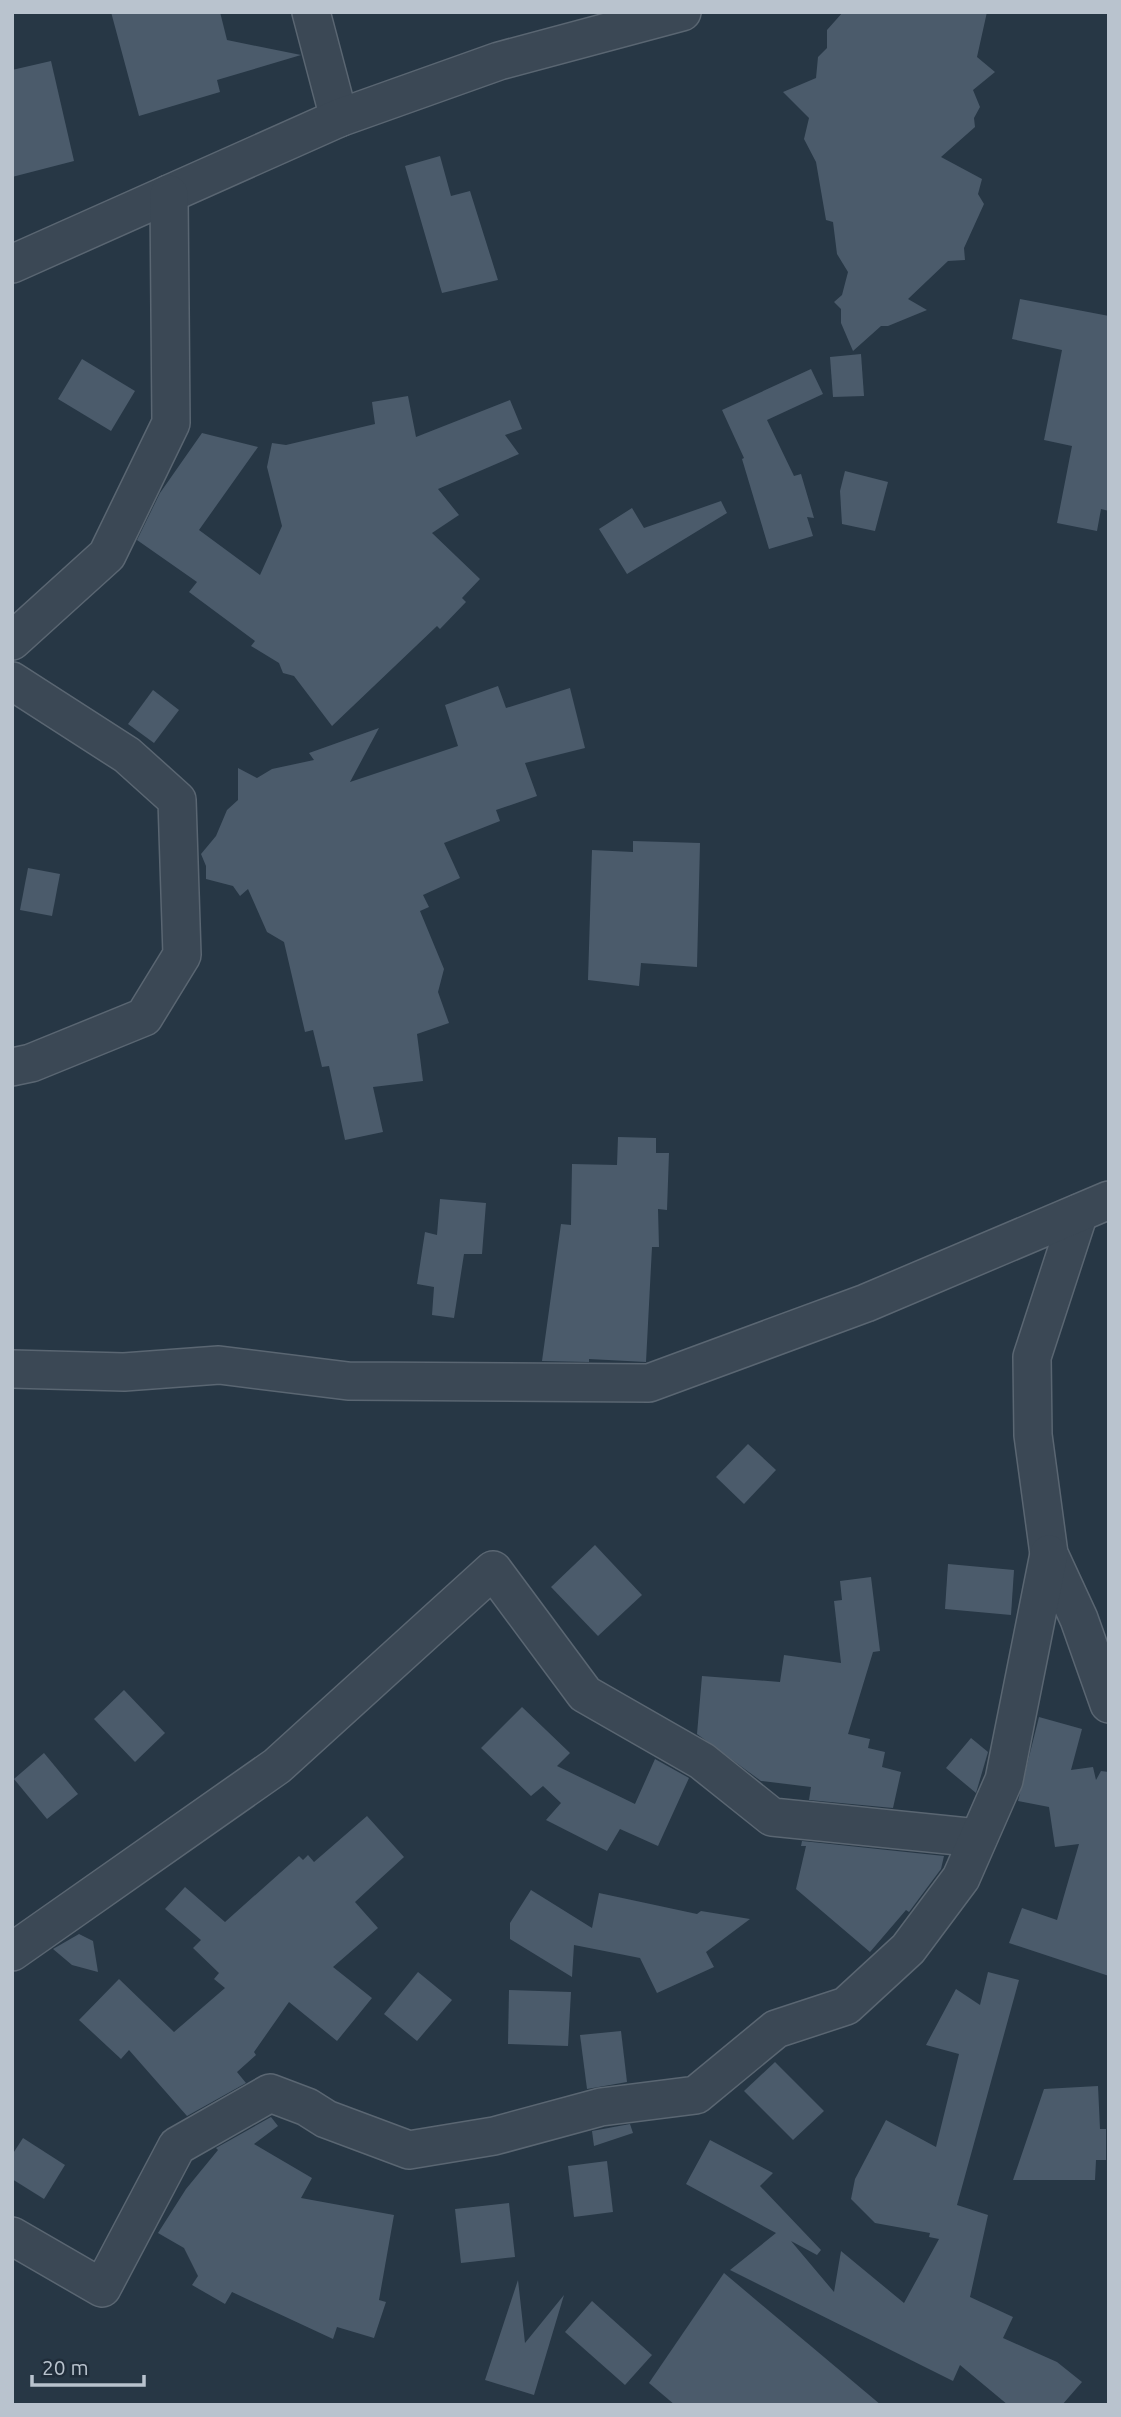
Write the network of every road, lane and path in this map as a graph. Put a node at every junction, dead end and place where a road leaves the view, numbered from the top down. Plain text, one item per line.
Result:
1 (311, 12) edge
2 (682, 12) edge
3 (339, 118) junction
4 (169, 194) junction
5 (12, 264) edge
6 (12, 640) edge
7 (12, 681) edge
8 (12, 1067) edge
9 (1094, 1206) edge
10 (12, 1369) edge
11 (1049, 1554) junction
12 (1109, 1703) edge
13 (978, 1838) junction
14 (12, 1952) edge
15 (12, 2236) edge

1 - 3 street
2 - 3 street
3 - 4 street
4 - 5 street
4 - 6 street
7 - 8 street
9 - 10 street
9 - 11 street
11 - 12 street
11 - 13 street
13 - 14 street
13 - 15 street

